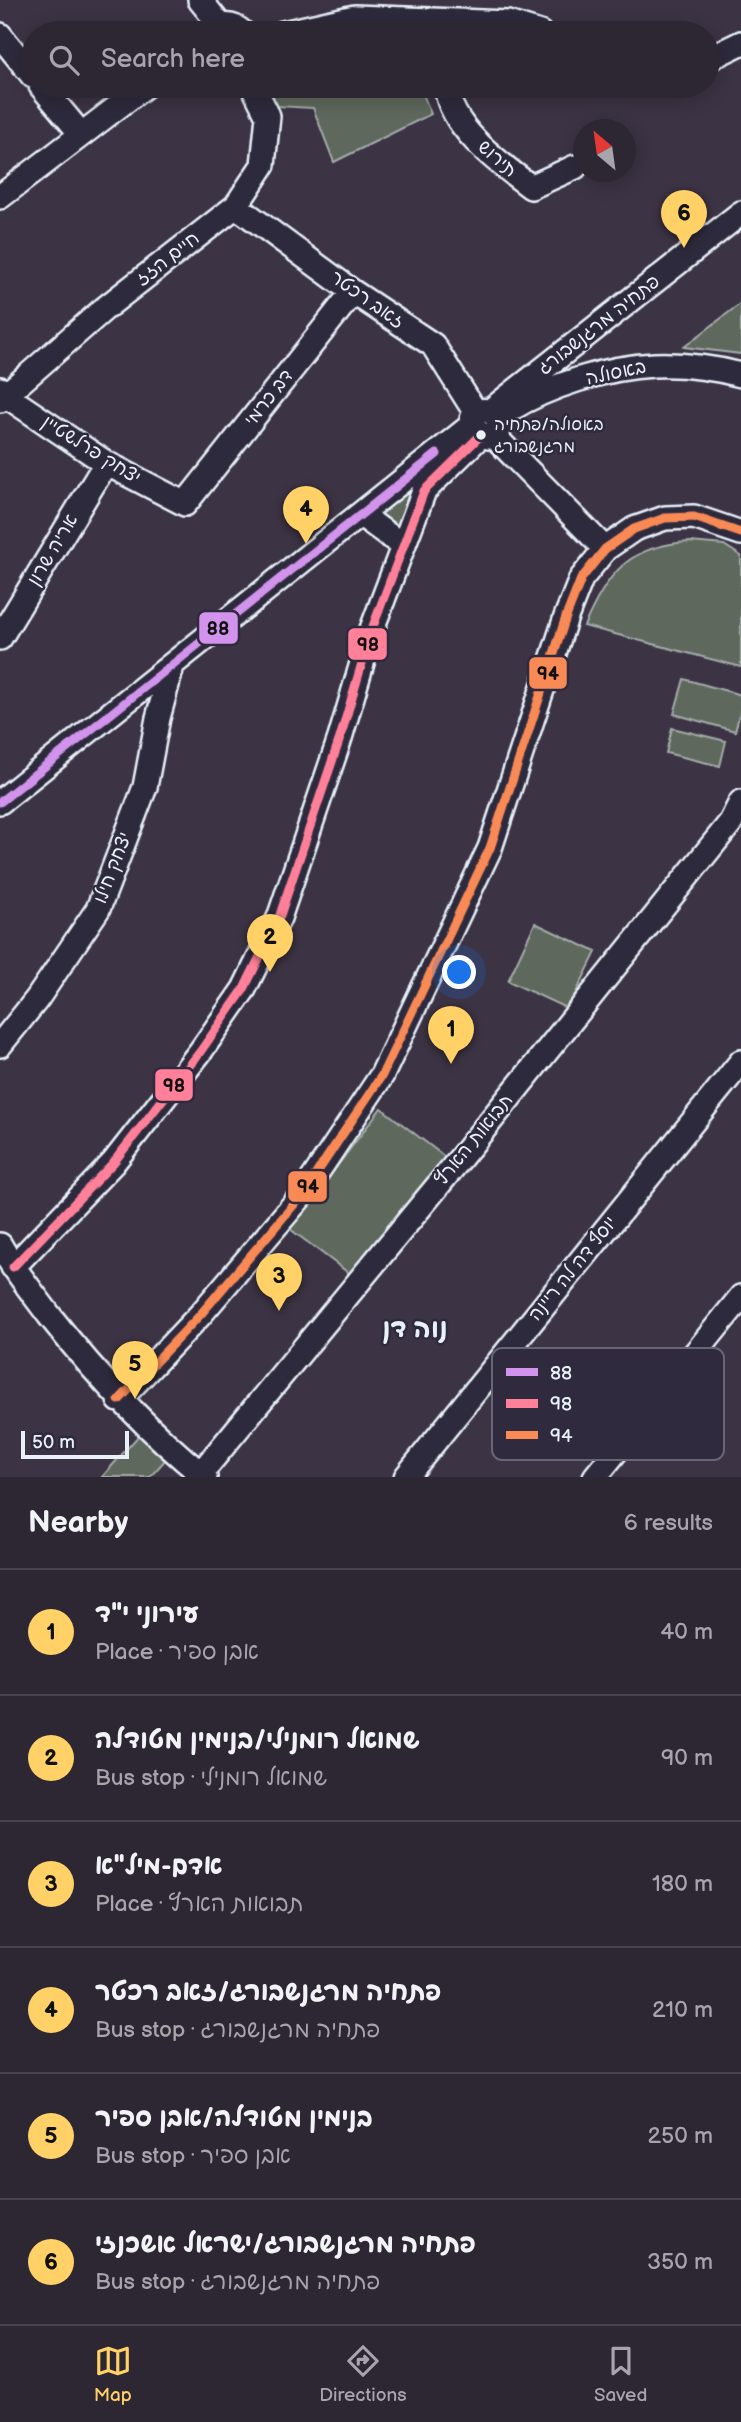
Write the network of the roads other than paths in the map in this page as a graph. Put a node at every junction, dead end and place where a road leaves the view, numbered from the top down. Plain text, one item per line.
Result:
1 (200, 0) edge
2 (444, 18) edge
3 (217, 21) edge
4 (337, 21) edge
5 (482, 21) edge
6 (741, 43) edge
7 (4, 49) edge
8 (720, 53) edge
9 (21, 65) edge
10 (51, 98) edge
11 (129, 98) edge
12 (259, 98) edge
13 (450, 98) edge
14 (81, 135) junction
15 (573, 168) edge
16 (0, 197) edge
17 (236, 206) junction
18 (741, 213) edge
19 (354, 292) junction
20 (741, 375) edge
21 (2, 395) edge
22 (485, 423) junction
23 (106, 463) junction
24 (185, 505) joint
25 (361, 515) junction
26 (741, 533) edge
27 (402, 545) junction
28 (605, 549) junction
29 (0, 638) edge
30 (172, 666) junction
31 (138, 693) junction
32 (158, 718) junction
33 (0, 802) edge
34 (741, 802) edge
35 (0, 1045) edge
36 (741, 1062) edge
37 (0, 1245) edge
38 (13, 1267) junction
39 (741, 1297) edge
40 (510, 1348) edge
41 (700, 1348) edge
42 (492, 1370) edge
43 (119, 1400) junction
44 (609, 1460) edge
45 (203, 1475) edge
46 (406, 1477) edge
47 (595, 1477) edge

1 - 3 street
2 - 4 street
2 - 5 street
6 - 8 street
7 - 9 street
10 - 14 street
11 - 14 street
12 - 17 street, חיים הזז
13 - 15 street, תירוש
14 - 16 street
17 - 19 street, זאב רכטר
17 - 21 street, חיים הזז
18 - 22 street, פתחיה מרגנשבורג
19 - 22 street, זאב רכטר
19 - 24 street, דב כרמי
20 - 22 street, באסולה
21 - 23 street, יצחק פרלשטיין
22 - 25 street, פתחיה מרגנשבורג
22 - 27 street
22 - 28 street, זאב רכטר
23 - 24 street, יצחק פרלשטיין
23 - 29 street, אריה שרון
25 - 27 street
25 - 30 street, פתחיה מרגנשבורג
26 - 28 street
27 - 38 street
28 - 43 street
30 - 31 street, פתחיה מרגנשבורג
30 - 32 street, יצחק חילו
31 - 32 street
31 - 33 street, פתחיה מרגנשבורג
32 - 35 street, יצחק חילו
34 - 45 street, תבואות הארץ
36 - 40 street, יוסף דה לה ריינה
37 - 38 street
38 - 43 street
39 - 41 street
42 - 46 street, יוסף דה לה ריינה
43 - 45 street
44 - 47 street

